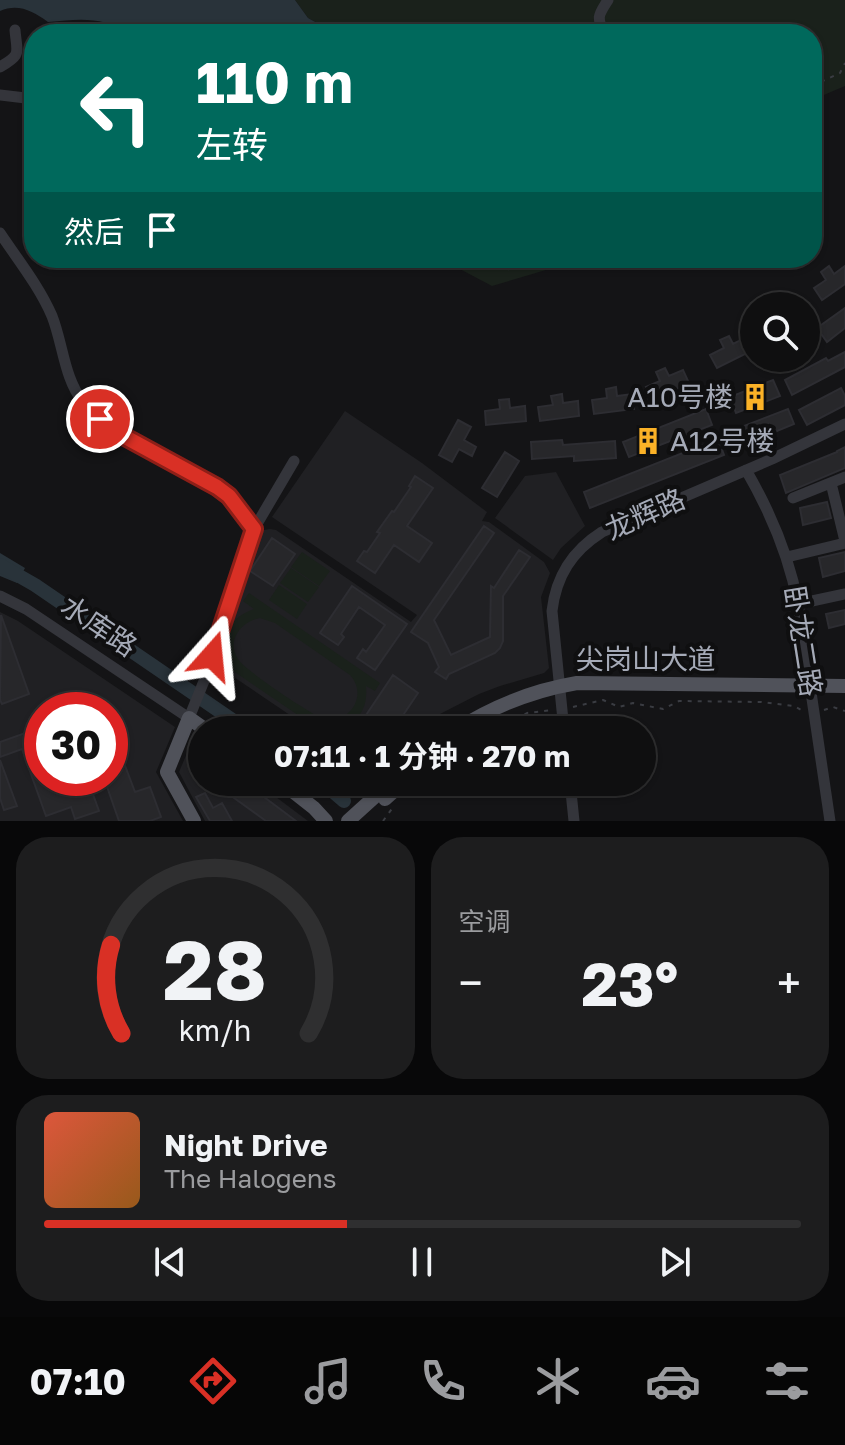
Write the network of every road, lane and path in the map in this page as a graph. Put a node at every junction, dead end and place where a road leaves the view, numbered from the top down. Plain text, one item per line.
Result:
1 (608, 0) edge
2 (601, 24) edge
3 (15, 30) dead end
4 (845, 63) edge
5 (0, 67) edge
6 (822, 81) edge
7 (0, 95) edge
8 (24, 98) edge
9 (0, 233) edge
10 (845, 424) edge
11 (294, 461) dead end
12 (746, 470) junction
13 (845, 477) edge
14 (831, 483) junction
15 (793, 498) dead end
16 (254, 529) junction
17 (845, 542) edge
18 (787, 557) junction
19 (845, 594) edge
20 (0, 596) edge
21 (798, 604) junction
22 (845, 686) edge
23 (811, 690) junction
24 (845, 695) edge
25 (557, 698) junction
26 (573, 707) dead end
27 (191, 711) junction
28 (823, 711) dead end
29 (845, 711) edge
30 (804, 712) dead end
31 (195, 716) edge
32 (482, 716) edge
33 (501, 716) edge
34 (522, 716) edge
35 (561, 716) edge
36 (299, 796) edge
37 (376, 796) edge
38 (389, 796) edge
39 (571, 796) edge
40 (194, 821) edge
41 (326, 821) edge
42 (348, 821) edge
43 (362, 821) edge
44 (574, 821) edge
45 (830, 821) edge

1 - 2 street
3 - 5 street
4 - 6 path
7 - 8 street
9 - 16 street
10 - 12 street, 龙辉路
11 - 16 street
12 - 18 street, 卧龙二路
12 - 25 street, 龙辉路
13 - 14 street
14 - 15 street
14 - 17 street
16 - 27 street
17 - 18 street
18 - 21 street, 卧龙二路
19 - 21 street
20 - 27 street, 水库路
21 - 23 street, 卧龙二路
22 - 23 main road, 尖岗山大道
23 - 24 main road, 尖岗山大道
23 - 25 main road, 尖岗山大道
23 - 45 street, 卧龙二路
25 - 32 main road, 尖岗山大道
25 - 33 main road, 尖岗山大道
25 - 34 path
25 - 35 street, 龙辉路
26 - 30 path
27 - 31 main road, 水库路
27 - 40 main road
28 - 29 path
36 - 41 main road
37 - 42 main road
38 - 43 main road
39 - 44 street

